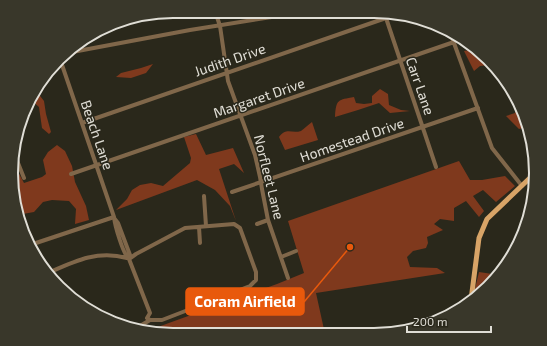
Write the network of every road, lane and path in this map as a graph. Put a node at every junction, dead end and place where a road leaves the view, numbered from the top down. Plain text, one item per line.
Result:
1 (217, 18) edge
2 (266, 18) edge
3 (386, 18) joint
4 (220, 26) junction
5 (454, 42) joint
6 (78, 51) edge
7 (400, 61) junction
8 (62, 65) edge
9 (227, 73) junction
10 (478, 108) junction
11 (240, 116) junction
12 (82, 123) junction
13 (423, 127) junction
14 (18, 163) edge
15 (96, 165) junction
16 (436, 167) dead end
17 (72, 174) dead end
18 (24, 178) dead end
19 (529, 179) edge
20 (261, 182) junction
21 (522, 186) junction
22 (232, 192) dead end
23 (204, 196) dead end
24 (114, 217) junction
25 (268, 220) junction
26 (257, 224) dead end
27 (206, 226) junction
28 (199, 227) junction
29 (200, 242) dead end
30 (35, 243) edge
31 (296, 251) dead end
32 (281, 257) junction
33 (129, 259) junction
34 (53, 271) edge
35 (288, 278) dead end
36 (471, 294) edge
37 (150, 320) junction
38 (142, 325) edge

1 - 4 street, Norfleet Lane
2 - 4 street
3 - 7 street, Carr Lane
3 - 9 street, Judith Drive
4 - 6 street
4 - 9 street, Norfleet Lane
5 - 7 street, Margaret Drive
5 - 10 street
7 - 11 street, Margaret Drive
7 - 13 street, Carr Lane
8 - 12 street, Beach Lane
9 - 11 street, Norfleet Lane
9 - 12 street, Judith Drive
10 - 13 street, Homestead Drive
10 - 21 street
11 - 15 street, Margaret Drive
11 - 20 street, Norfleet Lane
12 - 15 street, Beach Lane
13 - 16 street, Carr Lane
13 - 20 street, Homestead Drive
14 - 18 street
15 - 17 street, Margaret Drive
15 - 24 street, Beach Lane
19 - 21 main road
20 - 22 street, Homestead Drive
20 - 25 street, Norfleet Lane
21 - 36 main road
23 - 27 street
24 - 30 street
24 - 33 street, Beach Lane
25 - 26 street
25 - 32 street, Norfleet Lane
27 - 28 street
27 - 37 street
28 - 29 street
28 - 33 street
31 - 32 street
32 - 35 street, Norfleet Lane
33 - 34 street
33 - 37 street, Beach Lane
37 - 38 street

